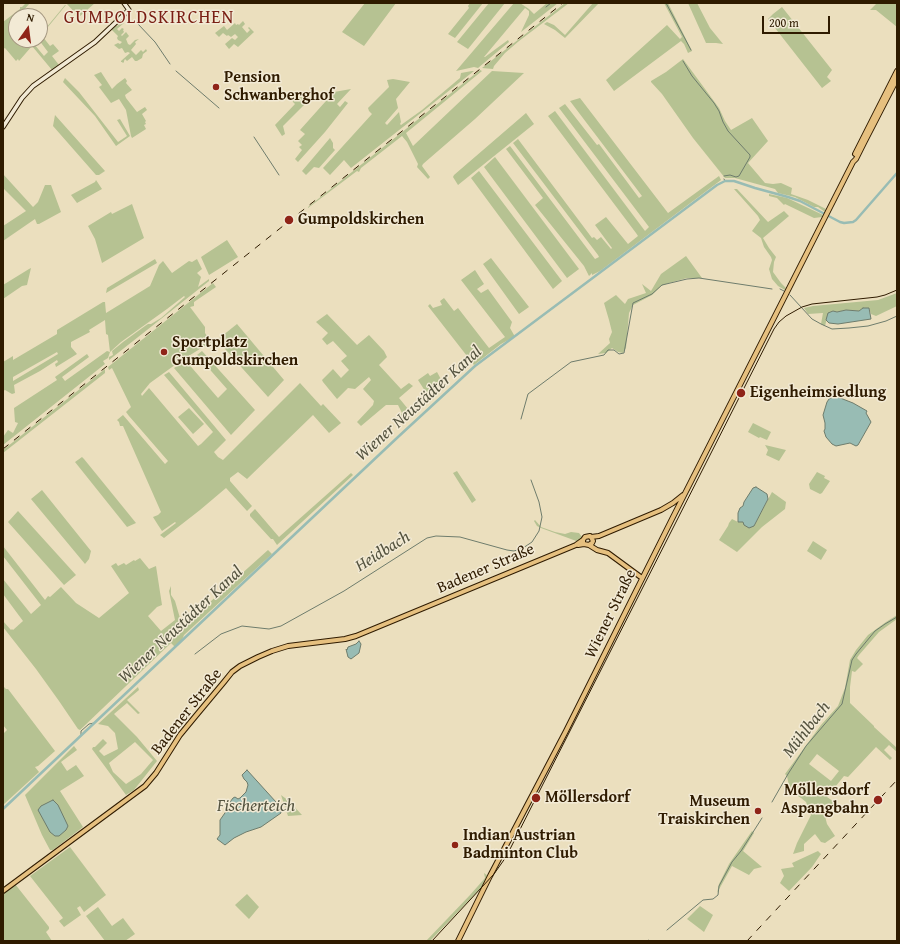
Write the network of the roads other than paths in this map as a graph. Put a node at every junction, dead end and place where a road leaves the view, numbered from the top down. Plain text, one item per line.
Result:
1 (124, 3) edge
2 (897, 71) edge
3 (897, 79) edge
4 (3, 127) edge
5 (853, 162) junction
6 (684, 494) junction
7 (677, 509) junction
8 (661, 510) junction
9 (589, 542) junction
10 (642, 578) junction
11 (3, 891) edge
12 (458, 941) edge

1 - 4 main road
2 - 5 main road
3 - 5 main road
5 - 6 main road, Wiener Straße
6 - 7 main road, Wiener Straße
6 - 8 main road
7 - 8 main road
7 - 10 main road, Wiener Straße
8 - 9 main road
9 - 10 main road
9 - 11 main road, Badener Straße
10 - 12 main road, Wiener Straße

